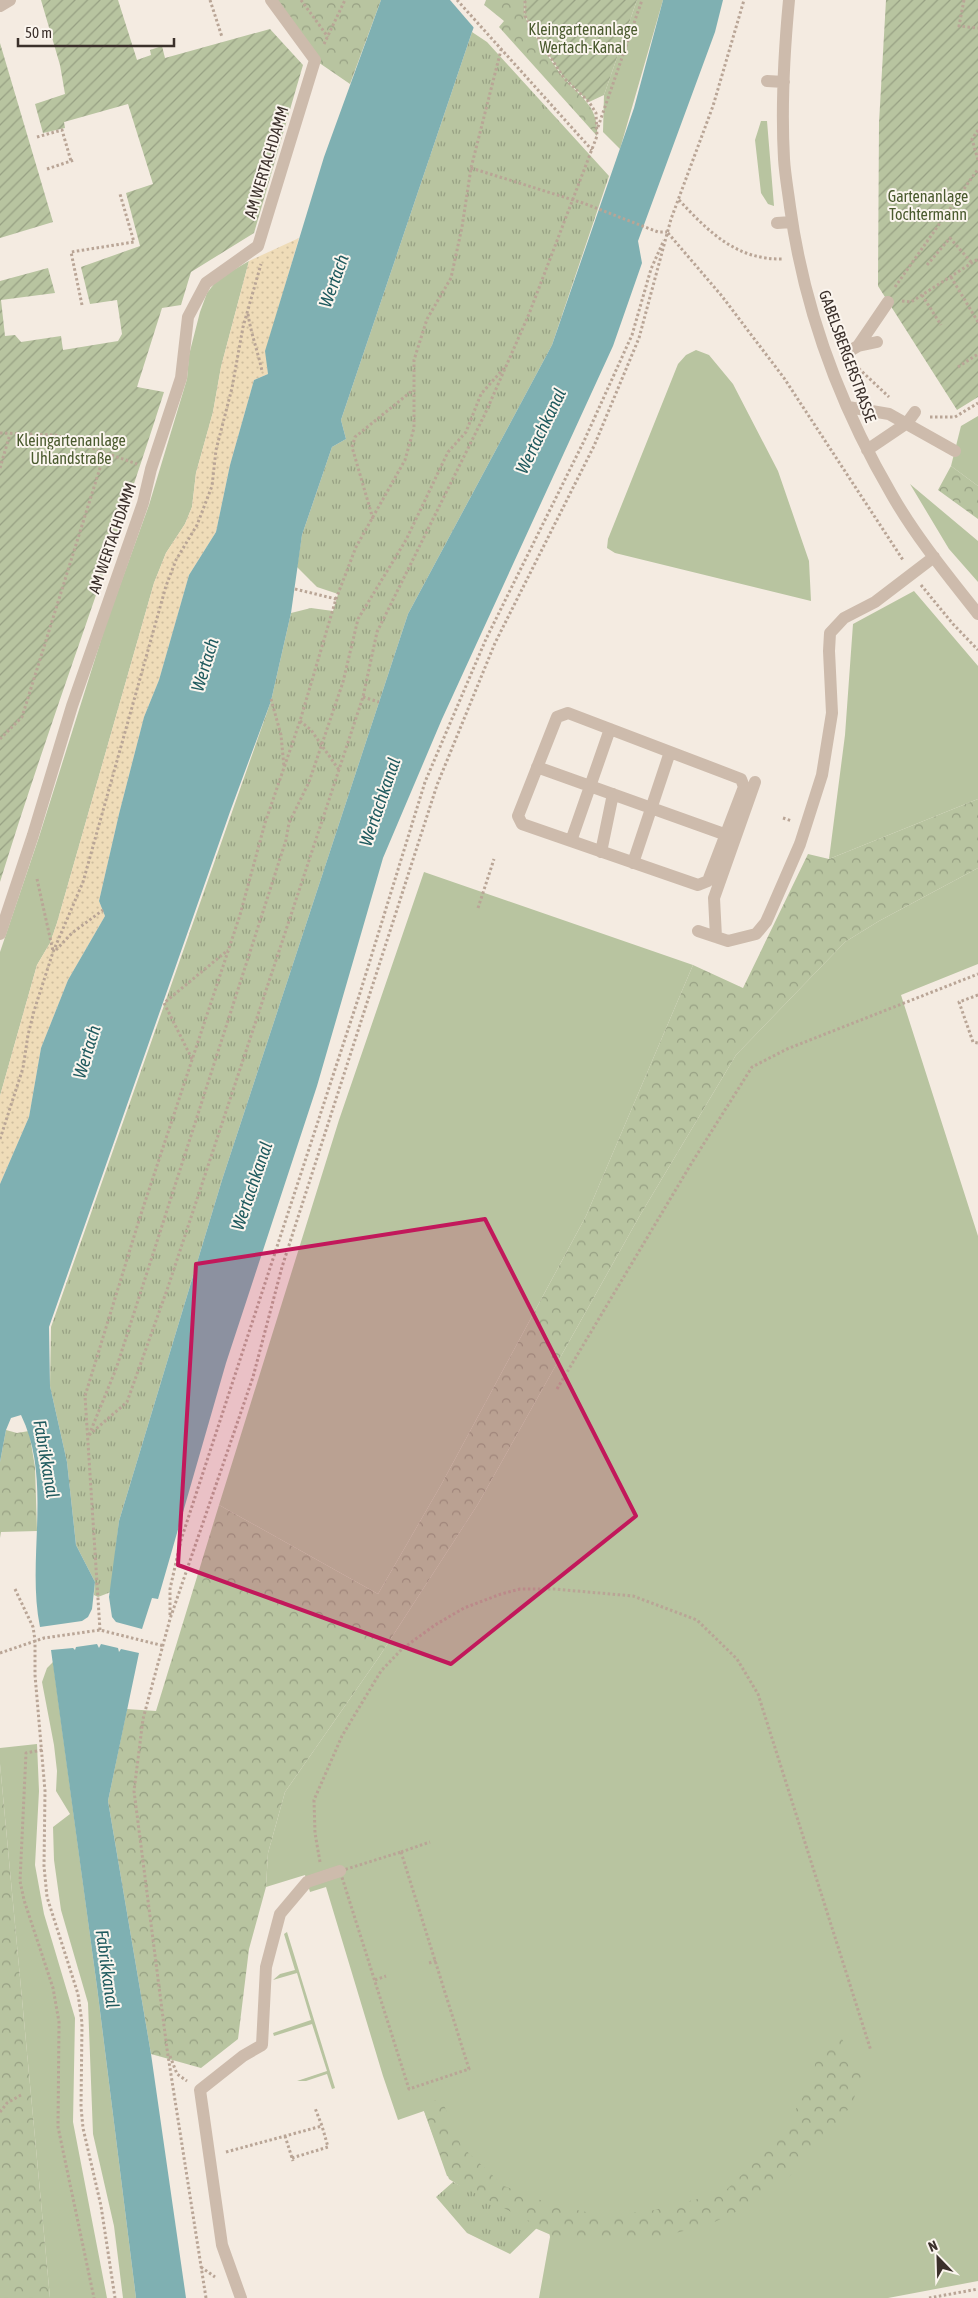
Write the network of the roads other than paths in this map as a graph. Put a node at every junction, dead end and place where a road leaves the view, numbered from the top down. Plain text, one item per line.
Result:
1 (10, 0) edge
2 (271, 0) edge
3 (789, 0) edge
4 (0, 6) edge
5 (767, 81) dead end
6 (784, 82) junction
7 (792, 222) junction
8 (777, 223) dead end
9 (890, 301) road end
10 (878, 342) dead end
11 (858, 346) junction
12 (847, 356) road end
13 (848, 407) junction
14 (911, 418) junction
15 (867, 450) junction
16 (956, 451) dead end
17 (934, 557) junction
18 (978, 614) edge
19 (610, 729) junction
20 (670, 752) junction
21 (537, 767) junction
22 (755, 782) dead end
23 (590, 786) junction
24 (612, 794) junction
25 (651, 808) junction
26 (730, 836) junction
27 (571, 841) junction
28 (601, 852) junction
29 (632, 863) junction
30 (698, 931) dead end
31 (0, 934) edge
32 (716, 937) junction
33 (340, 1871) road end
34 (241, 2298) edge

1 - 4 street
2 - 31 street, AM WERTACHDAMM
3 - 6 street, GABELSBERGERSTRASSE
5 - 6 street
6 - 7 street, GABELSBERGERSTRASSE
7 - 8 street
7 - 13 street, GABELSBERGERSTRASSE
9 - 11 street
10 - 11 street
11 - 12 street
13 - 14 street
13 - 15 street, GABELSBERGERSTRASSE
14 - 15 street
14 - 16 street
15 - 17 street, GABELSBERGERSTRASSE
17 - 18 street, GABELSBERGERSTRASSE
17 - 32 street
19 - 20 street
19 - 21 street
19 - 23 street
20 - 25 street
20 - 26 street
21 - 23 street
21 - 27 street
22 - 26 street
23 - 24 street
23 - 27 street
24 - 25 street
24 - 28 street
25 - 26 street
25 - 29 street
26 - 29 street
26 - 32 street
27 - 28 street
28 - 29 street
30 - 32 street
33 - 34 street

